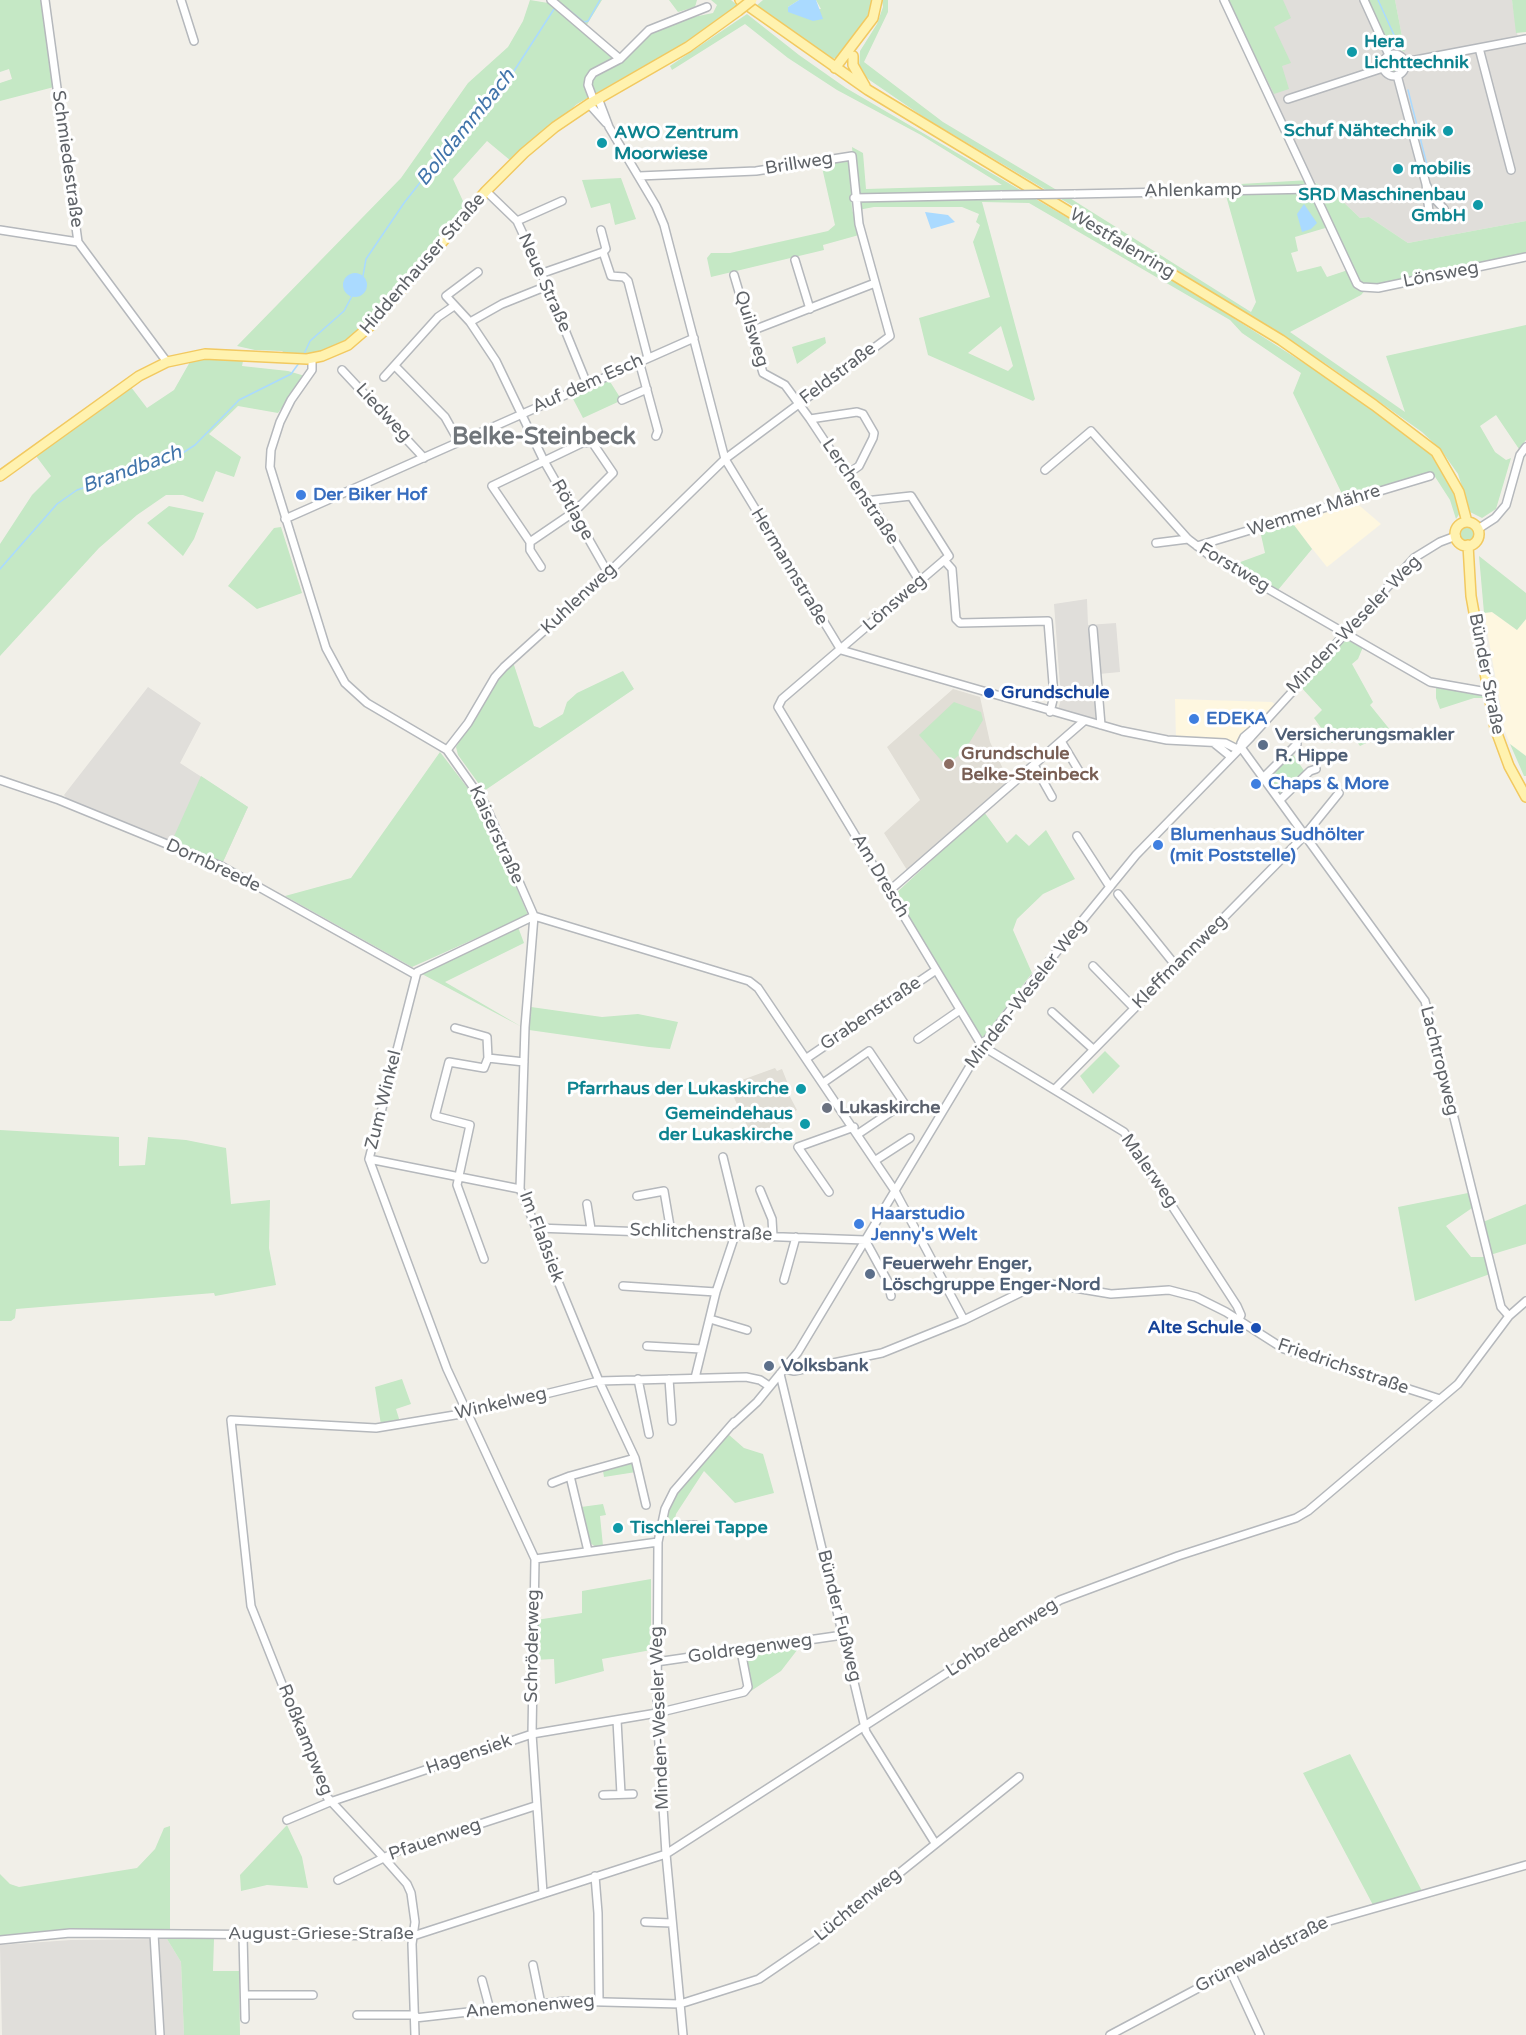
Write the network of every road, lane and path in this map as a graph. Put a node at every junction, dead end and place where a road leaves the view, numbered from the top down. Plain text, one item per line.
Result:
1 (45, 0) edge
2 (181, 0) edge
3 (740, 0) edge
4 (752, 0) edge
5 (877, 0) edge
6 (1224, 0) edge
7 (1364, 0) edge
8 (553, 2) edge
9 (707, 7) dead end
10 (862, 36) junction
11 (1526, 39) edge
12 (194, 41) dead end
13 (1479, 48) junction
14 (1389, 55) junction
15 (853, 56) junction
16 (620, 59) junction
17 (1405, 62) junction
18 (1383, 68) junction
19 (837, 70) junction
20 (1397, 75) junction
21 (868, 90) junction
22 (1288, 99) dead end
23 (594, 101) junction
24 (852, 156) joint
25 (1511, 170) dead end
26 (639, 176) junction
27 (1426, 184) junction
28 (1312, 189) junction
29 (486, 191) junction
30 (854, 198) junction
31 (562, 201) dead end
32 (517, 221) junction
33 (0, 230) edge
34 (601, 230) dead end
35 (78, 242) junction
36 (603, 252) junction
37 (1526, 257) edge
38 (795, 260) dead end
39 (478, 272) dead end
40 (540, 274) junction
41 (735, 275) dead end
42 (875, 283) junction
43 (548, 286) junction
44 (454, 306) junction
45 (810, 309) junction
46 (470, 322) junction
47 (750, 331) junction
48 (694, 338) junction
49 (648, 358) junction
50 (306, 359) junction
51 (639, 361) junction
52 (167, 362) junction
53 (395, 366) junction
54 (342, 370) dead end
55 (384, 377) dead end
56 (587, 384) junction
57 (647, 389) junction
58 (622, 400) dead end
59 (798, 404) junction
60 (523, 414) junction
61 (810, 419) junction
62 (656, 436) dead end
63 (459, 442) junction
64 (1526, 448) edge
65 (424, 458) junction
66 (724, 459) junction
67 (544, 461) junction
68 (1045, 471) dead end
69 (846, 474) junction
70 (0, 476) edge
71 (1430, 476) dead end
72 (865, 501) junction
73 (574, 512) junction
74 (285, 519) junction
75 (1467, 522) junction
76 (1478, 529) junction
77 (1456, 536) junction
78 (1188, 539) junction
79 (530, 542) junction
80 (1156, 543) dead end
81 (1468, 545) junction
82 (1197, 546) junction
83 (946, 558) junction
84 (541, 567) dead end
85 (608, 573) junction
86 (920, 582) junction
87 (1093, 629) dead end
88 (1345, 633) junction
89 (841, 650) junction
90 (1487, 693) junction
91 (778, 707) joint
92 (1050, 712) junction
93 (1084, 721) junction
94 (1101, 725) junction
95 (1061, 741) junction
96 (1212, 742) junction
97 (1297, 744) dead end
98 (1238, 747) junction
99 (447, 750) junction
100 (1230, 756) junction
101 (1034, 765) junction
102 (1316, 769) dead end
103 (1079, 771) dead end
104 (1264, 777) junction
105 (0, 780) edge
106 (1339, 793) dead end
107 (1052, 797) dead end
108 (1526, 797) edge
109 (1281, 799) junction
110 (1305, 835) junction
111 (1077, 836) dead end
112 (1110, 887) junction
113 (889, 891) junction
114 (1118, 894) dead end
115 (534, 916) junction
116 (1093, 966) dead end
117 (1176, 966) junction
118 (936, 970) junction
119 (416, 975) junction
120 (1134, 1008) junction
121 (960, 1010) junction
122 (1052, 1012) dead end
123 (455, 1028) dead end
124 (918, 1039) dead end
125 (982, 1046) junction
126 (1093, 1049) junction
127 (488, 1058) junction
128 (807, 1058) junction
129 (524, 1062) junction
130 (824, 1083) junction
131 (1055, 1089) junction
132 (856, 1130) junction
133 (910, 1138) dead end
134 (723, 1157) dead end
135 (369, 1159) junction
136 (876, 1160) junction
137 (457, 1177) junction
138 (520, 1189) junction
139 (760, 1190) dead end
140 (895, 1191) junction
141 (829, 1192) dead end
142 (637, 1196) dead end
143 (587, 1204) dead end
144 (537, 1228) junction
145 (591, 1229) junction
146 (671, 1232) junction
147 (739, 1235) junction
148 (773, 1236) junction
149 (796, 1237) junction
150 (865, 1240) junction
151 (484, 1259) dead end
152 (784, 1280) dead end
153 (623, 1286) dead end
154 (716, 1292) junction
155 (891, 1296) dead end
156 (1526, 1301) edge
157 (1509, 1316) junction
158 (710, 1319) junction
159 (964, 1320) junction
160 (1239, 1320) junction
161 (747, 1330) dead end
162 (647, 1346) dead end
163 (701, 1349) junction
164 (783, 1372) junction
165 (695, 1378) junction
166 (638, 1379) junction
167 (669, 1379) junction
168 (599, 1381) junction
169 (768, 1387) junction
170 (1440, 1399) junction
171 (467, 1413) junction
172 (231, 1420) joint
173 (672, 1421) dead end
174 (649, 1434) dead end
175 (634, 1458) junction
176 (570, 1476) junction
177 (552, 1483) dead end
178 (646, 1505) dead end
179 (695, 1525) dead end
180 (660, 1527) junction
181 (658, 1542) junction
182 (588, 1551) junction
183 (535, 1559) junction
184 (843, 1635) junction
185 (741, 1651) junction
186 (656, 1662) junction
187 (657, 1713) junction
188 (617, 1720) junction
189 (866, 1725) junction
190 (532, 1734) junction
191 (1018, 1777) dead end
192 (621, 1794) junction
193 (633, 1794) dead end
194 (603, 1795) dead end
195 (330, 1802) junction
196 (535, 1806) junction
197 (287, 1820) dead end
198 (935, 1843) junction
199 (666, 1854) junction
200 (384, 1857) junction
201 (1526, 1865) edge
202 (595, 1876) junction
203 (338, 1880) dead end
204 (543, 1893) junction
205 (645, 1922) dead end
206 (672, 1923) junction
207 (154, 1934) junction
208 (243, 1935) junction
209 (413, 1936) junction
210 (0, 1940) edge
211 (533, 1965) dead end
212 (1230, 1970) junction
213 (482, 1980) dead end
214 (245, 1995) junction
215 (313, 1995) dead end
216 (599, 2001) junction
217 (542, 2004) junction
218 (680, 2004) junction
219 (490, 2010) junction
220 (357, 2015) dead end
221 (416, 2017) junction
222 (245, 2019) dead end
223 (160, 2035) edge
224 (415, 2035) edge
225 (683, 2035) edge
226 (1110, 2035) edge
227 (1260, 2035) edge

1 - 35 street, Schmiedestraße
2 - 12 street
3 - 19 main road, Westfalenring
4 - 23 main road, Hiddenhauser Straße, bridge
5 - 10 main road
6 - 28 street
7 - 14 street
8 - 16 street
9 - 16 street
10 - 15 main road
10 - 19 main road
11 - 13 street
13 - 17 street
13 - 25 street
14 - 17 street
14 - 18 street
15 - 19 main road
15 - 21 main road
16 - 23 street, Hermannstraße
17 - 20 street
18 - 20 street
18 - 22 street
19 - 21 main road, Westfalenring
20 - 27 street
21 - 75 main road, Westfalenring
23 - 26 street, Hermannstraße
23 - 29 main road, Hiddenhauser Straße
24 - 26 street, Brillweg
24 - 30 street, Feldstraße
26 - 48 street, Hermannstraße
27 - 27 street
28 - 30 street, Ahlenkamp, bridge
28 - 37 street, Lönsweg
29 - 32 street, Neue Straße
29 - 50 main road, Hiddenhauser Straße
30 - 42 street, Feldstraße
31 - 32 street
32 - 40 street, Neue Straße
33 - 35 street
34 - 36 street
35 - 52 street, Schmiedestraße
36 - 40 street
36 - 49 street
38 - 45 street
39 - 44 street
40 - 43 street, Neue Straße
41 - 47 street, Quilsweg
42 - 45 street
42 - 59 street, Feldstraße
43 - 46 street
43 - 56 street, Neue Straße
44 - 46 street, Rötlage
44 - 53 street
45 - 47 street
46 - 60 street, Rötlage
47 - 59 street, Quilsweg
48 - 49 street, Auf dem Esch
48 - 66 street, Hermannstraße
49 - 51 street, Auf dem Esch
50 - 52 main road, Hiddenhauser Straße
50 - 74 street, Kaiserstraße
51 - 56 street, Auf dem Esch
51 - 57 street
52 - 70 main road, Hiddenhauser Straße
53 - 55 street
53 - 63 street
54 - 65 street, Liedweg
56 - 60 street, Auf dem Esch
57 - 58 street
57 - 62 street
59 - 61 street, Lerchenstraße
59 - 66 street, Feldstraße
60 - 63 street, Auf dem Esch
60 - 67 street, Rötlage
61 - 69 street, Lerchenstraße
61 - 69 street
63 - 65 street, Auf dem Esch
64 - 76 street
65 - 74 street, Auf dem Esch
66 - 85 street, Kuhlenweg
66 - 89 street, Hermannstraße
67 - 73 street, Rötlage
67 - 73 street
67 - 79 street
68 - 78 street, Forstweg
69 - 72 street, Lerchenstraße
71 - 82 street, Wemmer Mähre
72 - 83 street
72 - 86 street, Lerchenstraße
73 - 79 street
73 - 85 street, Rötlage
74 - 99 street, Kaiserstraße
75 - 76 main road
75 - 77 main road
76 - 81 main road
77 - 81 main road
77 - 88 street, Minden-Weseler Weg
78 - 80 street
78 - 82 street, Forstweg
79 - 84 street
81 - 90 main road, Bünder Straße
82 - 88 street, Forstweg
83 - 86 street, Lönsweg
83 - 92 street
85 - 99 street, Kuhlenweg
86 - 89 street, Lönsweg
87 - 94 street
88 - 90 street, Forstweg
88 - 98 street, Minden-Weseler Weg
89 - 91 street, Lönsweg
89 - 92 street
90 - 108 main road, Bünder Straße
91 - 113 street, Am Dresch
92 - 93 street
93 - 94 street
93 - 95 street
94 - 96 street
95 - 101 street
95 - 103 street
96 - 98 street
96 - 100 street
97 - 104 street
98 - 100 street, Minden-Weseler Weg
98 - 104 street, Lachtropweg
99 - 115 street, Kaiserstraße
100 - 112 street, Minden-Weseler Weg
101 - 107 street
101 - 113 street
102 - 109 street
104 - 109 street, Lachtropweg
105 - 119 street, Dornbreede
106 - 110 street
109 - 110 street, Lachtropweg
110 - 117 street, Kleffmannweg
110 - 157 street, Lachtropweg
111 - 112 street
112 - 125 street, Minden-Weseler Weg
113 - 118 street, Am Dresch
114 - 117 street
115 - 119 street
115 - 128 street
115 - 129 street, Im Flaßsiek
116 - 120 street
117 - 120 street, Kleffmannweg
118 - 121 street, Am Dresch
118 - 128 street, Grabenstraße
119 - 135 street, Zum Winkel
120 - 126 street, Kleffmannweg
121 - 124 street
121 - 125 street, Am Dresch
122 - 126 street
123 - 127 street
125 - 131 street, Malerweg
125 - 140 street, Minden-Weseler Weg
126 - 131 street, Kleffmannweg
127 - 129 street
127 - 137 street
128 - 130 street
129 - 138 street, Im Flaßsiek
130 - 132 street
130 - 132 street
131 - 160 street, Malerweg
132 - 136 street
132 - 141 street
133 - 136 street
134 - 147 street
135 - 137 street
135 - 171 street, Zum Winkel
136 - 140 street
137 - 138 street
137 - 151 street
138 - 144 street, Im Flaßsiek
139 - 148 street
140 - 150 street, Minden-Weseler Weg
140 - 159 street
142 - 146 street
143 - 145 street
144 - 145 street, Schlitchenstraße
144 - 168 street, Im Flaßsiek
145 - 146 street, Schlitchenstraße
146 - 147 street, Schlitchenstraße
147 - 148 street, Schlitchenstraße
147 - 154 street
148 - 149 street, Schlitchenstraße
149 - 150 street, Schlitchenstraße
149 - 152 street
150 - 155 street
150 - 164 street, Minden-Weseler Weg
153 - 154 street
154 - 158 street
156 - 157 street
157 - 170 street
158 - 161 street
158 - 163 street
159 - 160 street, Friedrichsstraße
159 - 164 street, Friedrichsstraße
160 - 170 street, Friedrichsstraße
162 - 163 street
163 - 165 street
164 - 169 street, Minden-Weseler Weg
164 - 184 street, Bünder Fußweg
165 - 167 street, Winkelweg
165 - 169 street, Winkelweg
166 - 167 street, Winkelweg
166 - 168 street, Winkelweg
166 - 174 street
167 - 173 street
168 - 171 street, Winkelweg
168 - 175 street, Im Flaßsiek
169 - 180 street, Minden-Weseler Weg
170 - 189 street, Lohbredenweg
171 - 172 street, Winkelweg
171 - 183 street, Schröderweg
172 - 195 street, Roßkampweg
175 - 176 street
175 - 178 street, Im Flaßsiek
176 - 177 street
176 - 182 street
179 - 180 street
180 - 181 street, Minden-Weseler Weg
181 - 182 street
181 - 186 street, Minden-Weseler Weg
182 - 183 street
183 - 190 street, Schröderweg
184 - 185 street, Goldregenweg
184 - 189 street, Bünder Fußweg
185 - 186 street, Goldregenweg
185 - 187 street, Hagensiek
186 - 187 street, Minden-Weseler Weg
187 - 188 street, Hagensiek
187 - 199 street, Minden-Weseler Weg
188 - 190 street, Hagensiek
188 - 192 street
189 - 198 street, Bünder Fußweg
189 - 199 street, Lohbredenweg
190 - 195 street, Hagensiek
190 - 196 street, Schröderweg
191 - 198 street, Lüchtenweg
192 - 193 street
192 - 194 street
195 - 197 street, Hagensiek
195 - 200 street, Roßkampweg
196 - 200 street, Pfauenweg
196 - 204 street, Schröderweg
198 - 218 street, Lüchtenweg
199 - 202 street, August-Griese-Straße
199 - 206 street, Minden-Weseler Weg
200 - 203 street, Pfauenweg
200 - 209 street, Roßkampweg
201 - 212 street, Grünewaldstraße
202 - 204 street, August-Griese-Straße
202 - 216 street
204 - 209 street, August-Griese-Straße
205 - 206 street
206 - 218 street, Minden-Weseler Weg
207 - 208 street, August-Griese-Straße
207 - 210 street, August-Griese-Straße
207 - 223 street
208 - 209 street, August-Griese-Straße
208 - 214 street
209 - 221 street, Roßkampweg
211 - 217 street
212 - 226 street, Grünewaldstraße
212 - 227 street
213 - 219 street
214 - 215 street
214 - 222 street
216 - 217 street, Anemonenweg
216 - 218 street, Anemonenweg
217 - 219 street, Anemonenweg
218 - 225 street, Minden-Weseler Weg
219 - 221 street, Anemonenweg
220 - 221 street, Anemonenweg
221 - 224 street, Roßkampweg

